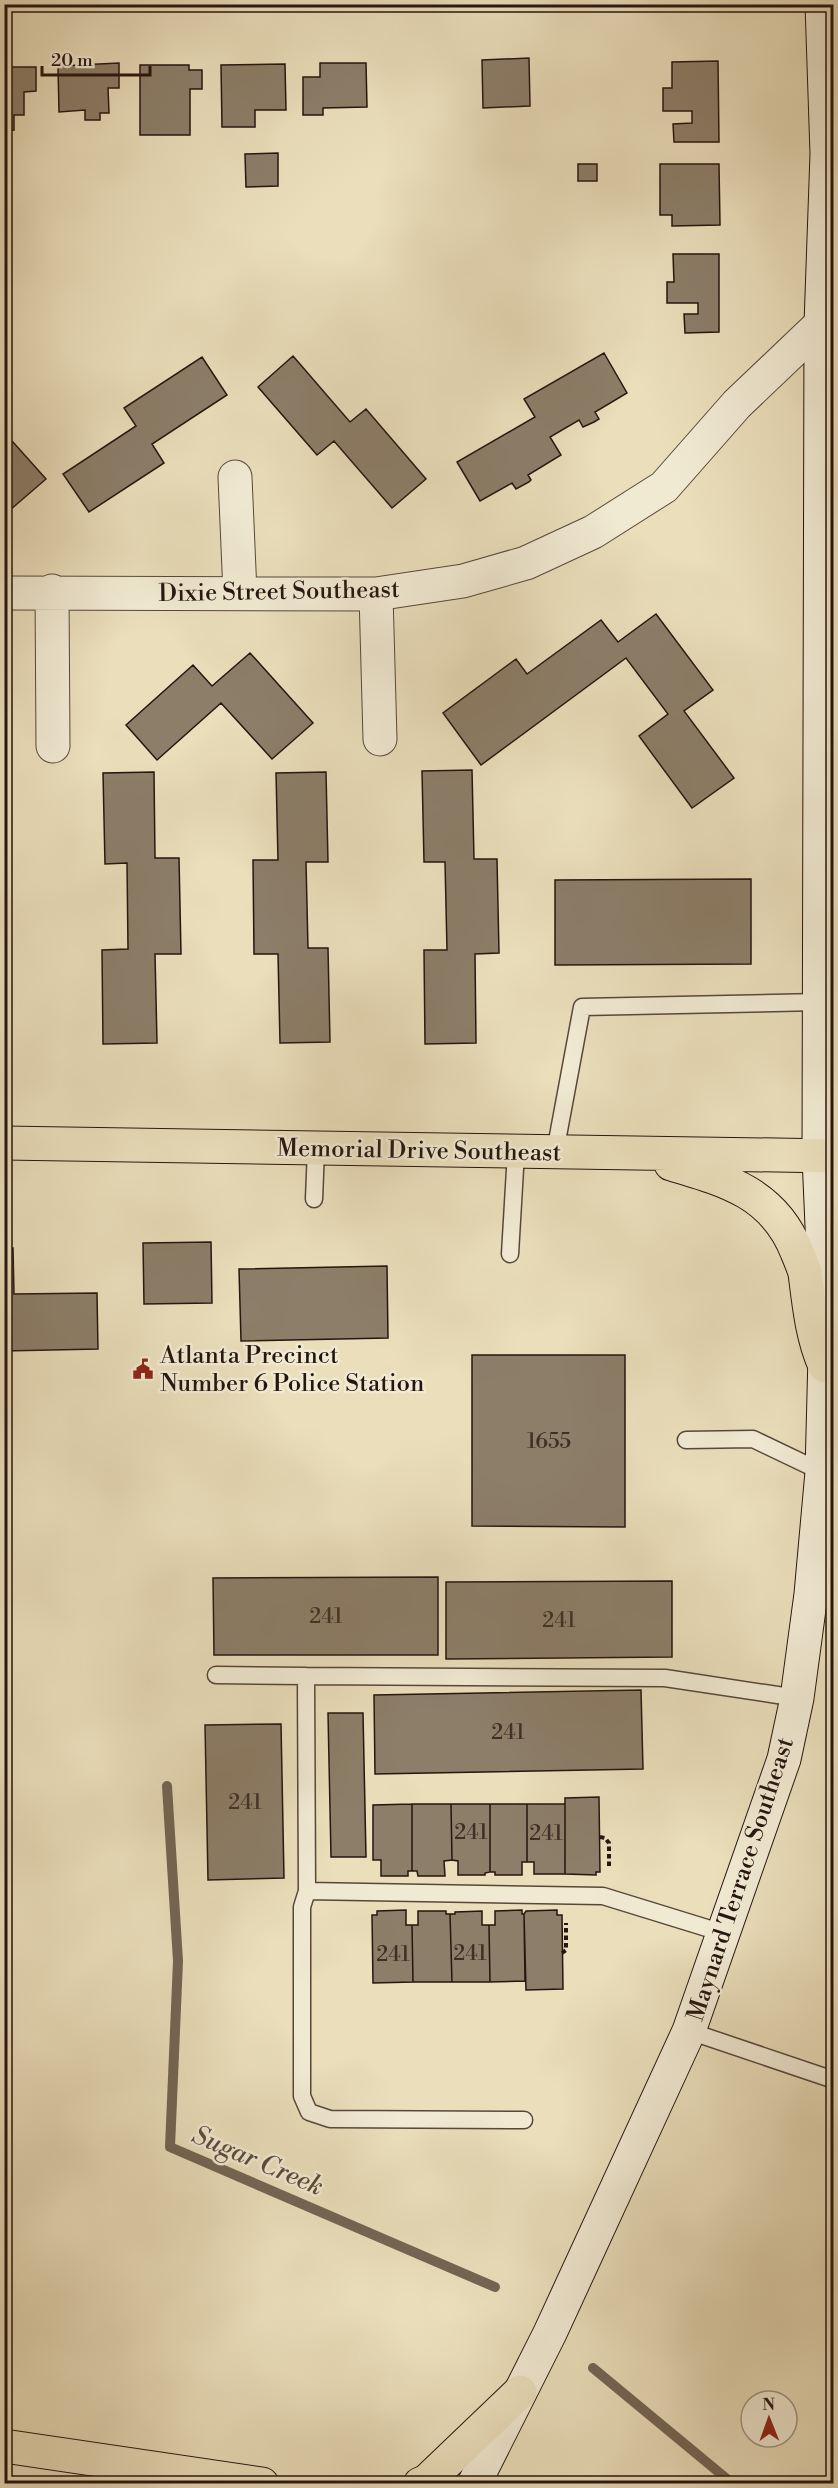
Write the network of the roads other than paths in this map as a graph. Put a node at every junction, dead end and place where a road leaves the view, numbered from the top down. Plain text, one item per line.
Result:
1 (822, 4) edge
2 (830, 154) edge
3 (821, 324) junction
4 (235, 477) dead end
5 (52, 591) junction
6 (4, 592) edge
7 (240, 593) junction
8 (376, 594) junction
9 (380, 739) dead end
10 (53, 746) dead end
11 (827, 905) edge
12 (824, 1022) edge
13 (4, 1143) edge
14 (316, 1149) junction
15 (516, 1152) junction
16 (555, 1152) junction
17 (638, 1154) junction
18 (826, 1156) edge
19 (314, 1199) dead end
20 (510, 1254) dead end
21 (829, 1354) edge
22 (828, 1435) edge
23 (686, 1440) dead end
24 (822, 1472) junction
25 (825, 1558) edge
26 (216, 1675) dead end
27 (306, 1676) junction
28 (797, 1698) junction
29 (307, 1891) junction
30 (723, 1933) junction
31 (689, 2031) junction
32 (834, 2080) edge
33 (524, 2120) dead end
34 (520, 2392) junction
35 (4, 2446) edge
36 (262, 2484) edge
37 (420, 2484) edge
38 (474, 2484) edge

1 - 2 street, Maynard Terrace Southeast
2 - 3 street, Maynard Terrace Southeast
3 - 8 street, Dixie Street Southeast
3 - 11 street, Maynard Terrace Southeast
4 - 7 street
5 - 6 street, Dixie Street Southeast
5 - 7 street, Dixie Street Southeast
5 - 10 street
7 - 8 street, Dixie Street Southeast
8 - 9 street
11 - 12 street, Maynard Terrace Southeast
12 - 16 lane
12 - 18 street, Maynard Terrace Southeast
13 - 14 main road, Memorial Drive Southeast
14 - 15 main road, Memorial Drive Southeast
14 - 19 lane
15 - 16 main road, Memorial Drive Southeast
15 - 20 lane
16 - 17 main road, Memorial Drive Southeast
17 - 18 main road, Memorial Drive Southeast
17 - 21 main road
18 - 21 street, Maynard Terrace Southeast
21 - 22 street, Maynard Terrace Southeast
22 - 24 street, Maynard Terrace Southeast
23 - 24 lane
24 - 25 street, Maynard Terrace Southeast
25 - 28 street, Maynard Terrace Southeast
26 - 27 lane
27 - 28 lane
27 - 29 lane
28 - 30 street, Maynard Terrace Southeast
29 - 30 lane
29 - 33 lane
30 - 31 street, Maynard Terrace Southeast
31 - 32 lane
31 - 34 street, Maynard Terrace Southeast
34 - 37 main road
34 - 38 street, Maynard Terrace Southeast
35 - 36 main road

